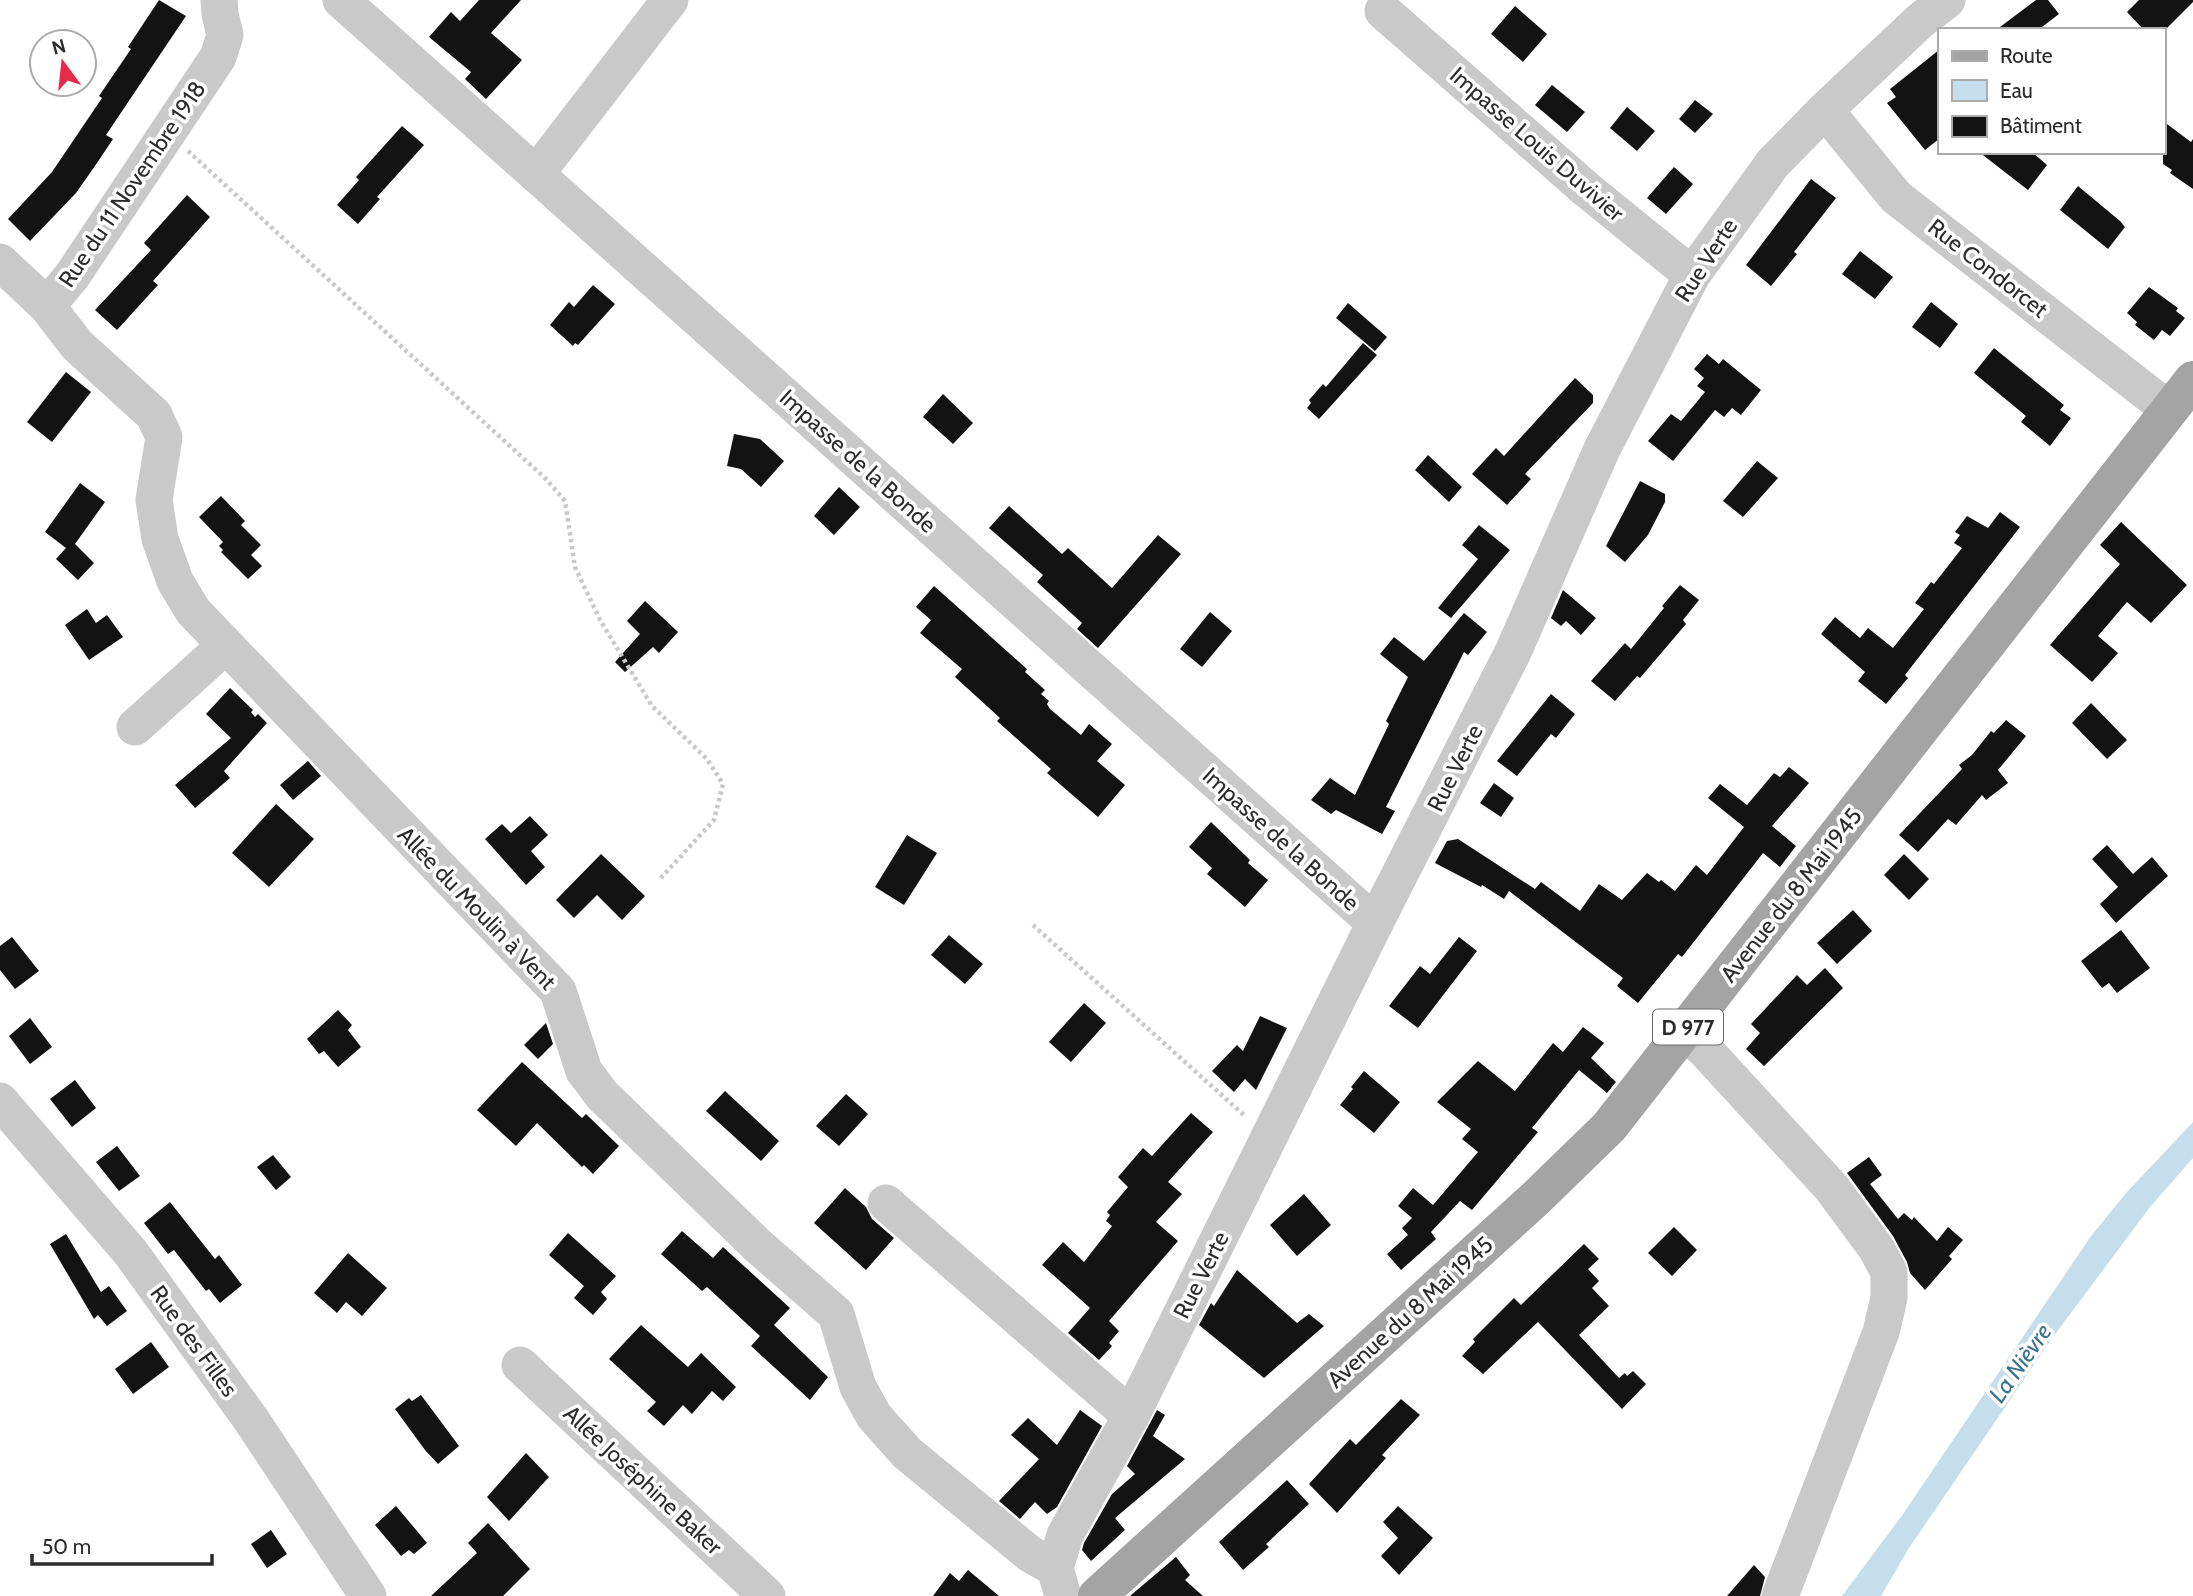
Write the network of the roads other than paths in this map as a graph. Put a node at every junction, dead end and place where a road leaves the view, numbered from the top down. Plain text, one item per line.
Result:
1 (219, 0) edge
2 (341, 0) edge
3 (670, 0) edge
4 (1947, 0) edge
5 (1383, 11) dead end
6 (1825, 110) junction
7 (536, 174) junction
8 (0, 262) edge
9 (1692, 275) junction
10 (47, 306) junction
11 (2182, 393) edge
12 (225, 646) junction
13 (135, 727) dead end
14 (1375, 923) junction
15 (1684, 1032) junction
16 (0, 1101) edge
17 (886, 1203) dead end
18 (520, 1365) dead end
19 (1131, 1416) junction
20 (1059, 1582) edge
21 (368, 1596) edge
22 (766, 1596) edge
23 (1097, 1596) edge
24 (1780, 1596) edge

1 - 10 street, Rue du 11 Novembre 1918
2 - 7 street, Impasse de la Bonde
3 - 7 street
4 - 6 street, Rue Verte
5 - 9 street, Impasse Louis Duvivier
6 - 9 street, Rue Verte
6 - 11 street, Rue Condorcet
7 - 14 street, Impasse de la Bonde
8 - 10 street, Rue du 11 Novembre 1918
9 - 14 street, Rue Verte
10 - 12 street, Allée du Moulin à Vent
11 - 15 main road, Avenue du 8 Mai 1945 / D 977
12 - 13 street
12 - 20 street, Allée du Moulin à Vent
14 - 19 street, Rue Verte
15 - 23 main road, Avenue du 8 Mai 1945 / D 977
15 - 24 street
16 - 21 street, Rue des Filles
17 - 19 street
18 - 22 street, Allée Joséphine Baker
19 - 20 street, Rue Verte

